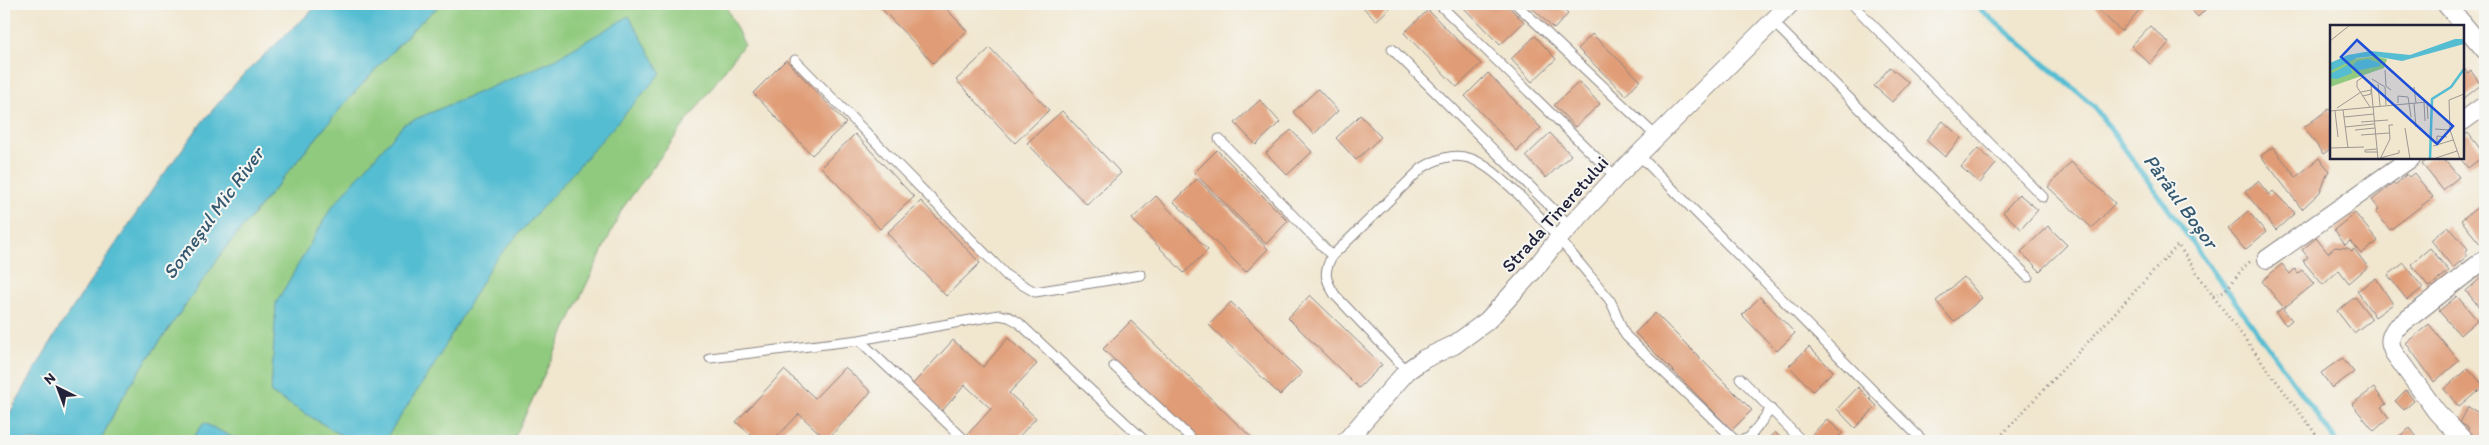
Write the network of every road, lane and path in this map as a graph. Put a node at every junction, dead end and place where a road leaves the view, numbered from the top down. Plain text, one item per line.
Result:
1 (1439, 4) edge
2 (1516, 4) edge
3 (1790, 4) edge
4 (1852, 4) edge
5 (2446, 4) edge
6 (1773, 22) junction
7 (2464, 25) edge
8 (2464, 25) edge
9 (1392, 49) dead end
10 (2485, 50) edge
11 (796, 60) dead end
12 (2485, 105) edge
13 (2464, 120) edge
14 (1657, 137) junction
15 (1219, 139) dead end
16 (1638, 154) junction
17 (2410, 159) edge
18 (1616, 177) junction
19 (2042, 197) dead end
20 (1564, 233) junction
21 (1332, 256) junction
22 (2485, 259) edge
23 (2267, 260) joint
24 (1141, 275) dead end
25 (2028, 277) dead end
26 (2213, 296) junction
27 (859, 340) junction
28 (710, 358) dead end
29 (1114, 366) dead end
30 (1407, 371) junction
31 (1740, 378) dead end
32 (1771, 410) junction
33 (966, 441) edge
34 (1145, 441) edge
35 (1194, 441) edge
36 (1346, 441) edge
37 (1737, 441) edge
38 (1802, 441) edge
39 (1923, 441) edge
40 (1996, 441) edge
41 (2321, 441) edge
42 (2464, 441) edge

1 - 18 lane
2 - 14 lane
3 - 6 street, Strada Tineretului
4 - 19 lane
5 - 8 street
6 - 14 street, Strada Tineretului
6 - 25 lane
7 - 10 street
9 - 20 lane
11 - 24 lane
12 - 13 street
14 - 16 street, Strada Tineretului
15 - 21 lane
16 - 18 street, Strada Tineretului
16 - 39 lane
17 - 23 street
18 - 20 street, Strada Tineretului
20 - 21 lane
20 - 30 street, Strada Tineretului
20 - 37 lane
21 - 30 lane
22 - 42 street
23 - 26 path
26 - 40 path
26 - 41 path
27 - 28 lane
27 - 33 lane
27 - 34 lane
29 - 35 lane
30 - 36 street, Strada Tineretului
31 - 32 lane
32 - 37 lane
32 - 38 lane

